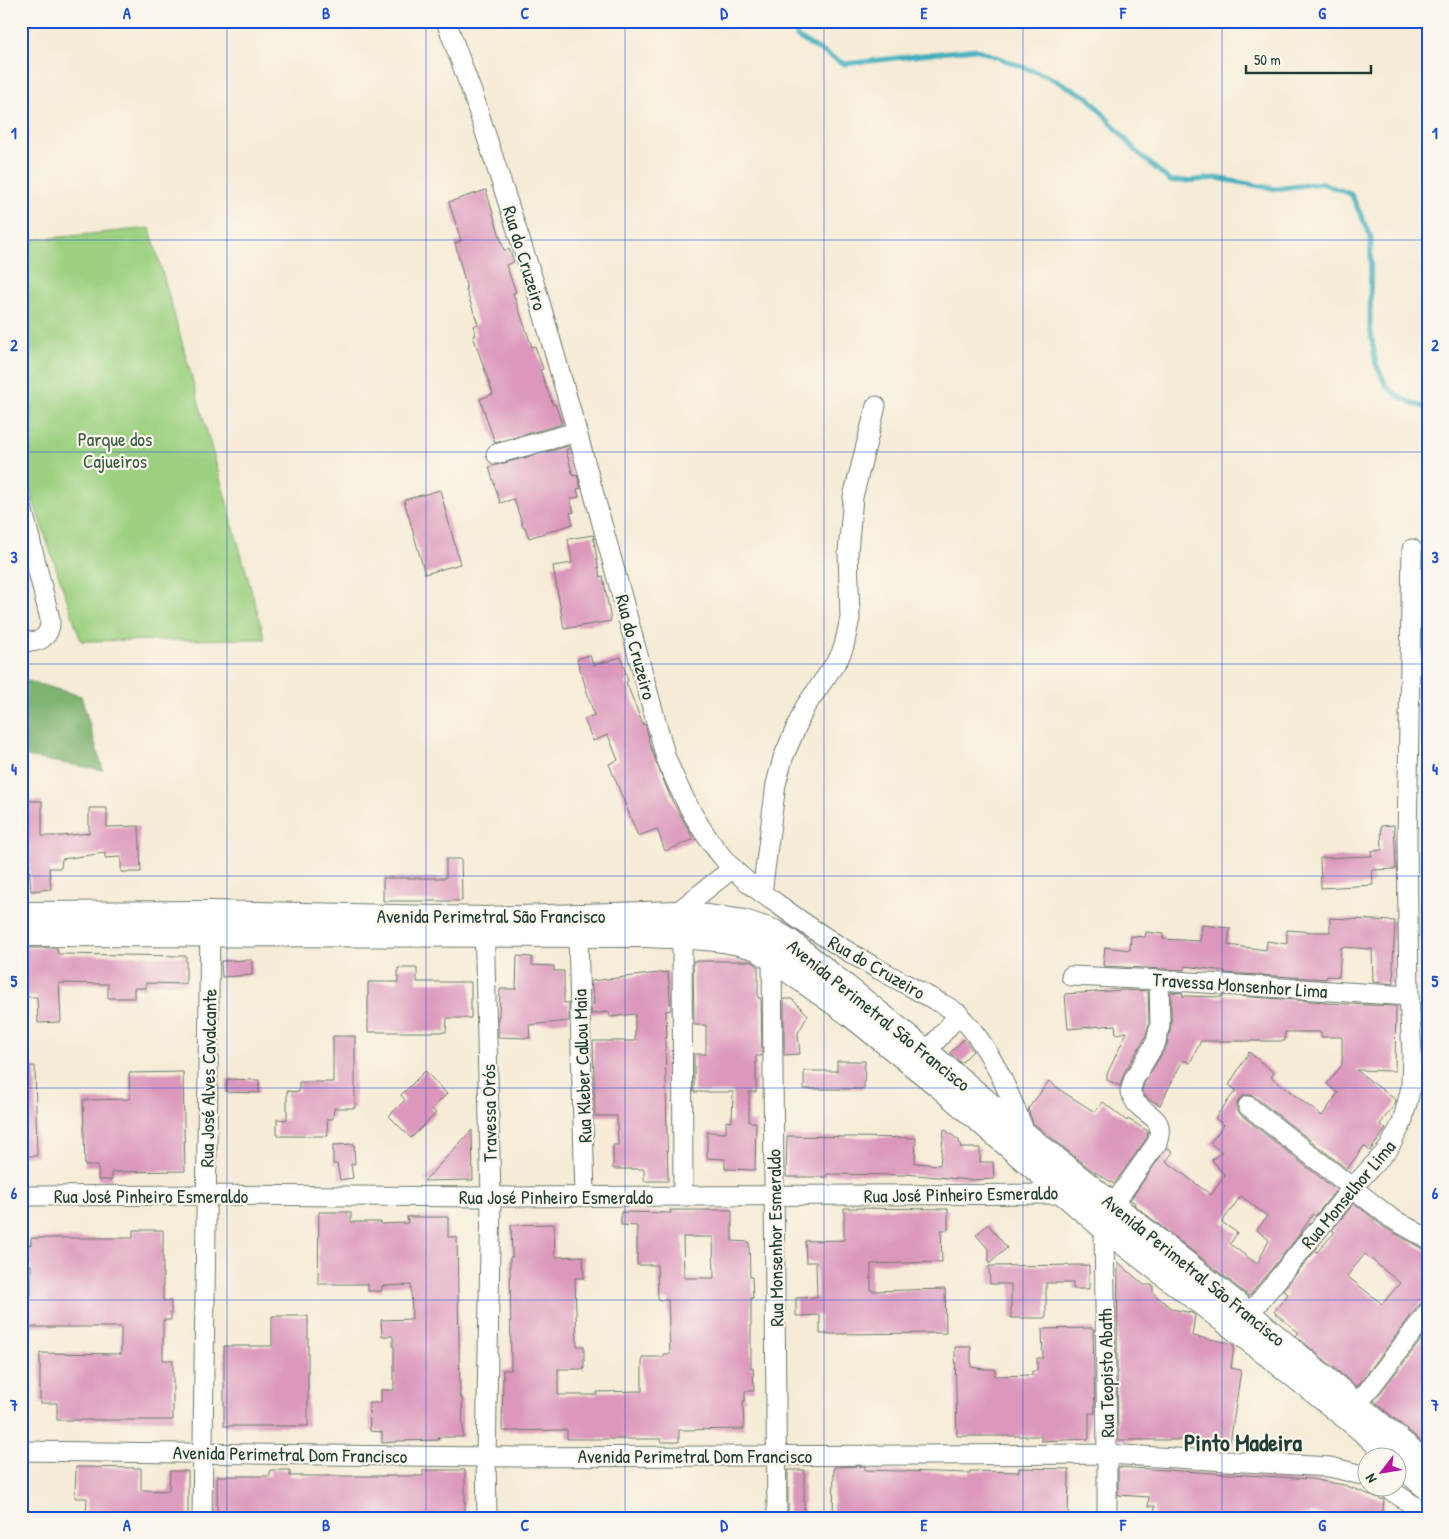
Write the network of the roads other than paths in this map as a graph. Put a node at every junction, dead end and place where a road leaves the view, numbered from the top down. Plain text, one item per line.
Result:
1 (446, 21) edge
2 (876, 406) dead end
3 (577, 432) junction
4 (496, 454) dead end
5 (21, 503) edge
6 (1412, 549) dead end
7 (21, 639) edge
8 (732, 868) junction
9 (762, 893) junction
10 (676, 913) junction
11 (21, 914) edge
12 (210, 923) junction
13 (484, 927) junction
14 (21, 934) edge
15 (578, 936) junction
16 (682, 937) junction
17 (772, 957) junction
18 (1071, 976) dead end
19 (1159, 980) junction
20 (1409, 996) junction
21 (959, 1014) junction
22 (927, 1052) junction
23 (1248, 1106) dead end
24 (1027, 1136) junction
25 (1090, 1186) junction
26 (1353, 1187) junction
27 (1064, 1194) junction
28 (21, 1196) edge
29 (206, 1196) junction
30 (683, 1196) junction
31 (774, 1196) junction
32 (490, 1197) junction
33 (585, 1197) junction
34 (1113, 1205) junction
35 (1104, 1228) junction
36 (1428, 1239) edge
37 (1428, 1312) edge
38 (1249, 1314) junction
39 (1357, 1405) junction
40 (1380, 1446) edge
41 (21, 1451) edge
42 (203, 1453) junction
43 (1107, 1454) junction
44 (777, 1456) junction
45 (486, 1457) junction
46 (1428, 1465) edge
47 (1406, 1469) edge
48 (1356, 1474) edge
49 (1428, 1488) edge
50 (1399, 1496) edge
51 (1428, 1517) edge
52 (202, 1518) edge
53 (487, 1518) edge
54 (777, 1518) edge
55 (1107, 1518) edge

1 - 3 street, Rua do Cruzeiro
2 - 9 street
3 - 4 street
3 - 8 street, Rua do Cruzeiro
5 - 7 street
6 - 20 street, Rua Monselhor Lima
8 - 9 street, Rua do Cruzeiro
8 - 10 street
9 - 21 street, Rua do Cruzeiro
10 - 13 main road, Avenida Perimetral São Francisco
10 - 22 main road, Avenida Perimetral São Francisco
11 - 12 main road, Avenida Perimetral São Francisco
12 - 13 main road, Avenida Perimetral São Francisco
12 - 14 main road, Avenida Perimetral São Francisco
12 - 29 street, Rua José Alves Cavalcante
13 - 15 main road, Avenida Perimetral São Francisco
13 - 32 street, Travessa Orós
15 - 16 main road, Avenida Perimetral São Francisco
15 - 33 street, Rua Kleber Callou Maia
16 - 17 main road, Avenida Perimetral São Francisco
16 - 30 street
17 - 27 main road, Avenida Perimetral São Francisco
17 - 31 street, Rua Monsenhor Esmeraldo
18 - 19 street, Travessa Monsenhor Lima
19 - 20 street, Travessa Monsenhor Lima
19 - 34 street
20 - 26 street, Rua Monselhor Lima
21 - 22 street
21 - 24 street, Rua do Cruzeiro
22 - 24 main road, Avenida Perimetral São Francisco
23 - 26 street
24 - 25 main road, Avenida Perimetral São Francisco
25 - 27 street, Rua José Pinheiro Esmeraldo
25 - 34 main road, Avenida Perimetral São Francisco
26 - 36 street
26 - 38 street, Rua Monselhor Lima
27 - 31 street, Rua José Pinheiro Esmeraldo
27 - 35 main road, Avenida Perimetral São Francisco
28 - 29 street, Rua José Pinheiro Esmeraldo
29 - 32 street, Rua José Pinheiro Esmeraldo
29 - 42 street, Rua José Alves Cavalcante
30 - 31 street, Rua José Pinheiro Esmeraldo
30 - 33 street, Rua José Pinheiro Esmeraldo
31 - 44 street, Rua Monsenhor Esmeraldo
32 - 33 street, Rua José Pinheiro Esmeraldo
32 - 45 street, Travessa Orós
34 - 38 main road, Avenida Perimetral São Francisco
35 - 40 main road, Avenida Perimetral São Francisco
35 - 43 street, Rua Teopisto Abath
37 - 39 street
38 - 39 main road, Avenida Perimetral São Francisco
39 - 46 main road, Avenida Perimetral São Francisco
41 - 42 street, Avenida Perimetral Dom Francisco
42 - 45 street, Avenida Perimetral Dom Francisco
42 - 52 street, Rua José Alves Cavalcante
43 - 44 street, Avenida Perimetral Dom Francisco
43 - 48 street, Avenida Perimetral Dom Francisco
43 - 55 street, Rua Teopisto Abath
44 - 45 street, Avenida Perimetral Dom Francisco
44 - 54 street, Rua Monsenhor Esmeraldo
45 - 53 street, Travessa Orós
47 - 49 main road
50 - 51 street

